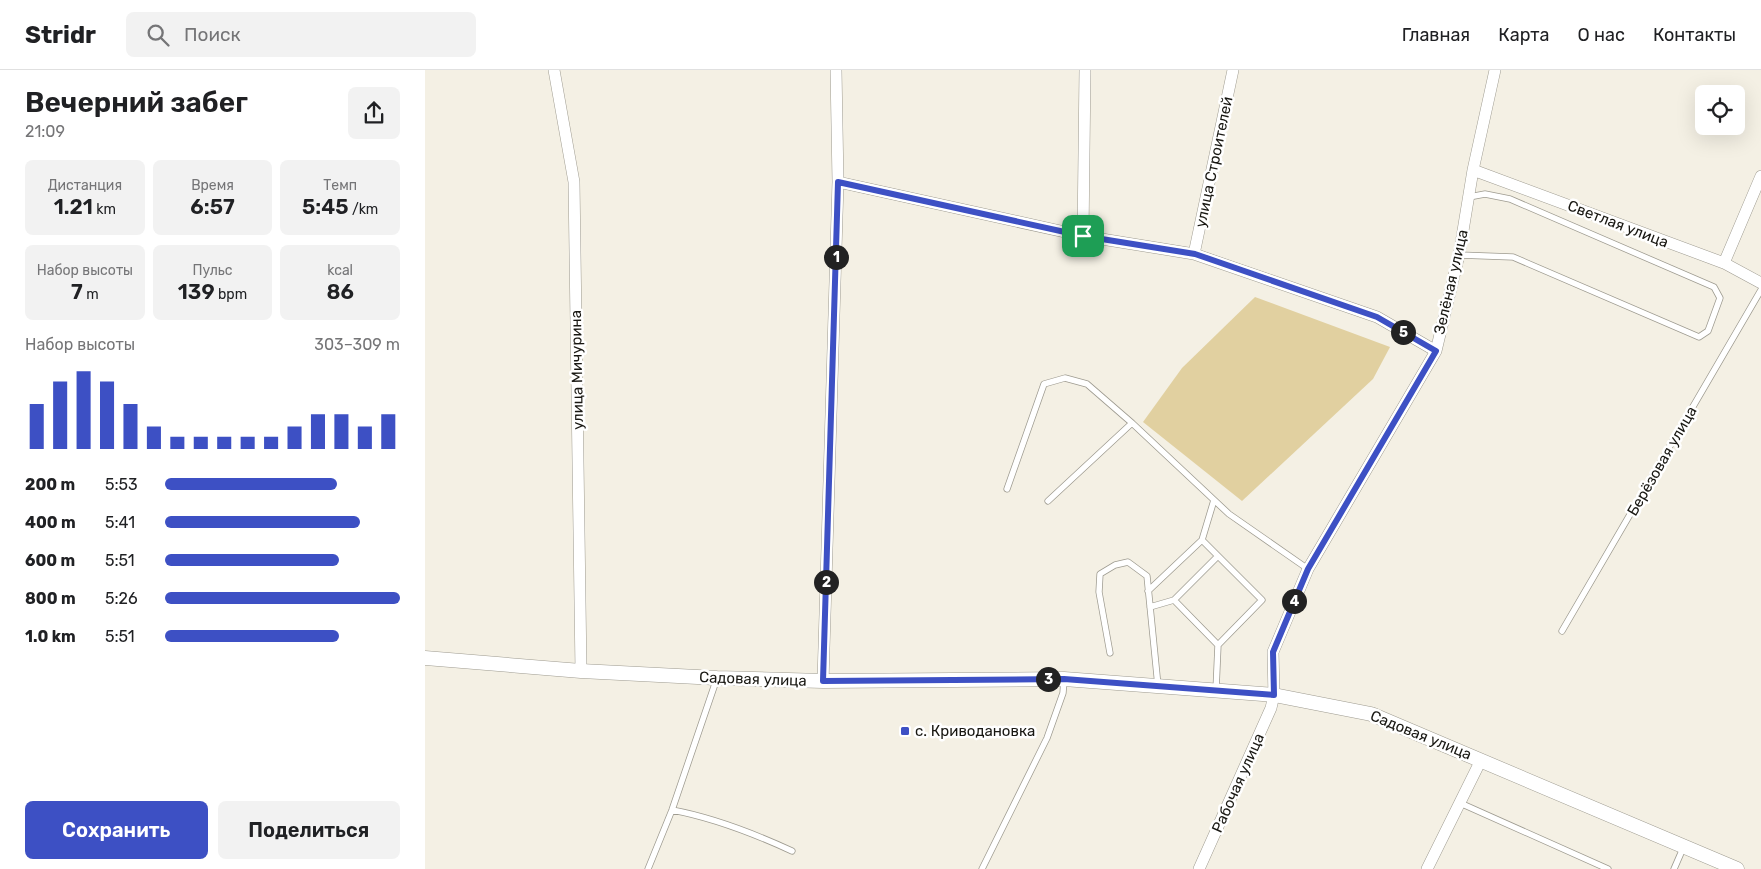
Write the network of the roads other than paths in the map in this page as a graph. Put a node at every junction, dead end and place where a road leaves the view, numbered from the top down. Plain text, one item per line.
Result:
1 (554, 70) edge
2 (836, 70) edge
3 (1085, 70) edge
4 (1233, 70) edge
5 (1495, 70) edge
6 (1473, 170) junction
7 (1761, 176) edge
8 (838, 182) junction
9 (1469, 198) junction
10 (1083, 236) junction
11 (1195, 254) junction
12 (1459, 256) junction
13 (1724, 264) junction
14 (1761, 283) edge
15 (1761, 290) edge
16 (1436, 351) junction
17 (1132, 423) junction
18 (1007, 488) dead end
19 (1214, 500) junction
20 (1048, 501) dead end
21 (1202, 540) junction
22 (1218, 556) junction
23 (1308, 569) junction
24 (1149, 591) junction
25 (1174, 600) junction
26 (1150, 608) junction
27 (1563, 631) dead end
28 (1218, 645) junction
29 (1110, 653) dead end
30 (425, 658) edge
31 (581, 671) junction
32 (717, 678) junction
33 (1064, 679) junction
34 (823, 681) junction
35 (1157, 686) junction
36 (1216, 690) junction
37 (1274, 695) junction
38 (1481, 760) junction
39 (1460, 803) junction
40 (672, 810) junction
41 (1684, 846) junction
42 (792, 851) dead end
43 (648, 869) edge
44 (982, 869) edge
45 (1199, 869) edge
46 (1427, 869) edge
47 (1608, 869) edge
48 (1674, 869) edge
49 (1737, 869) edge

1 - 31 street, улица Мичурина
2 - 8 street
3 - 10 street
4 - 11 street, улица Строителей
5 - 6 street, Зелёная улица
6 - 9 street, Зелёная улица
6 - 13 street, Светлая улица
7 - 13 street
8 - 10 street
8 - 34 street
9 - 12 street, Зелёная улица
9 - 12 lane
10 - 11 street
11 - 16 street
12 - 16 street, Зелёная улица
13 - 14 street, Светлая улица
15 - 27 lane, Берёзовая улица
16 - 23 street, Зелёная улица
17 - 18 lane
17 - 19 lane
17 - 20 lane
19 - 21 lane
19 - 23 lane
21 - 22 lane
21 - 24 lane
22 - 25 lane
22 - 28 lane
23 - 37 street, Зелёная улица
24 - 26 lane
24 - 29 lane
25 - 26 lane
25 - 28 lane
26 - 35 lane
28 - 36 lane
30 - 31 street, Садовая улица
31 - 32 street, Садовая улица
32 - 34 street, Садовая улица
32 - 40 lane
33 - 34 street, Садовая улица
33 - 35 street, Садовая улица
33 - 44 lane
35 - 36 street, Садовая улица
36 - 37 street, Садовая улица
37 - 38 street, Садовая улица
37 - 45 street, Рабочая улица
38 - 39 street
38 - 41 street, Садовая улица
39 - 46 street
39 - 47 lane
40 - 42 lane
40 - 43 lane
41 - 48 lane
41 - 49 street, Садовая улица

